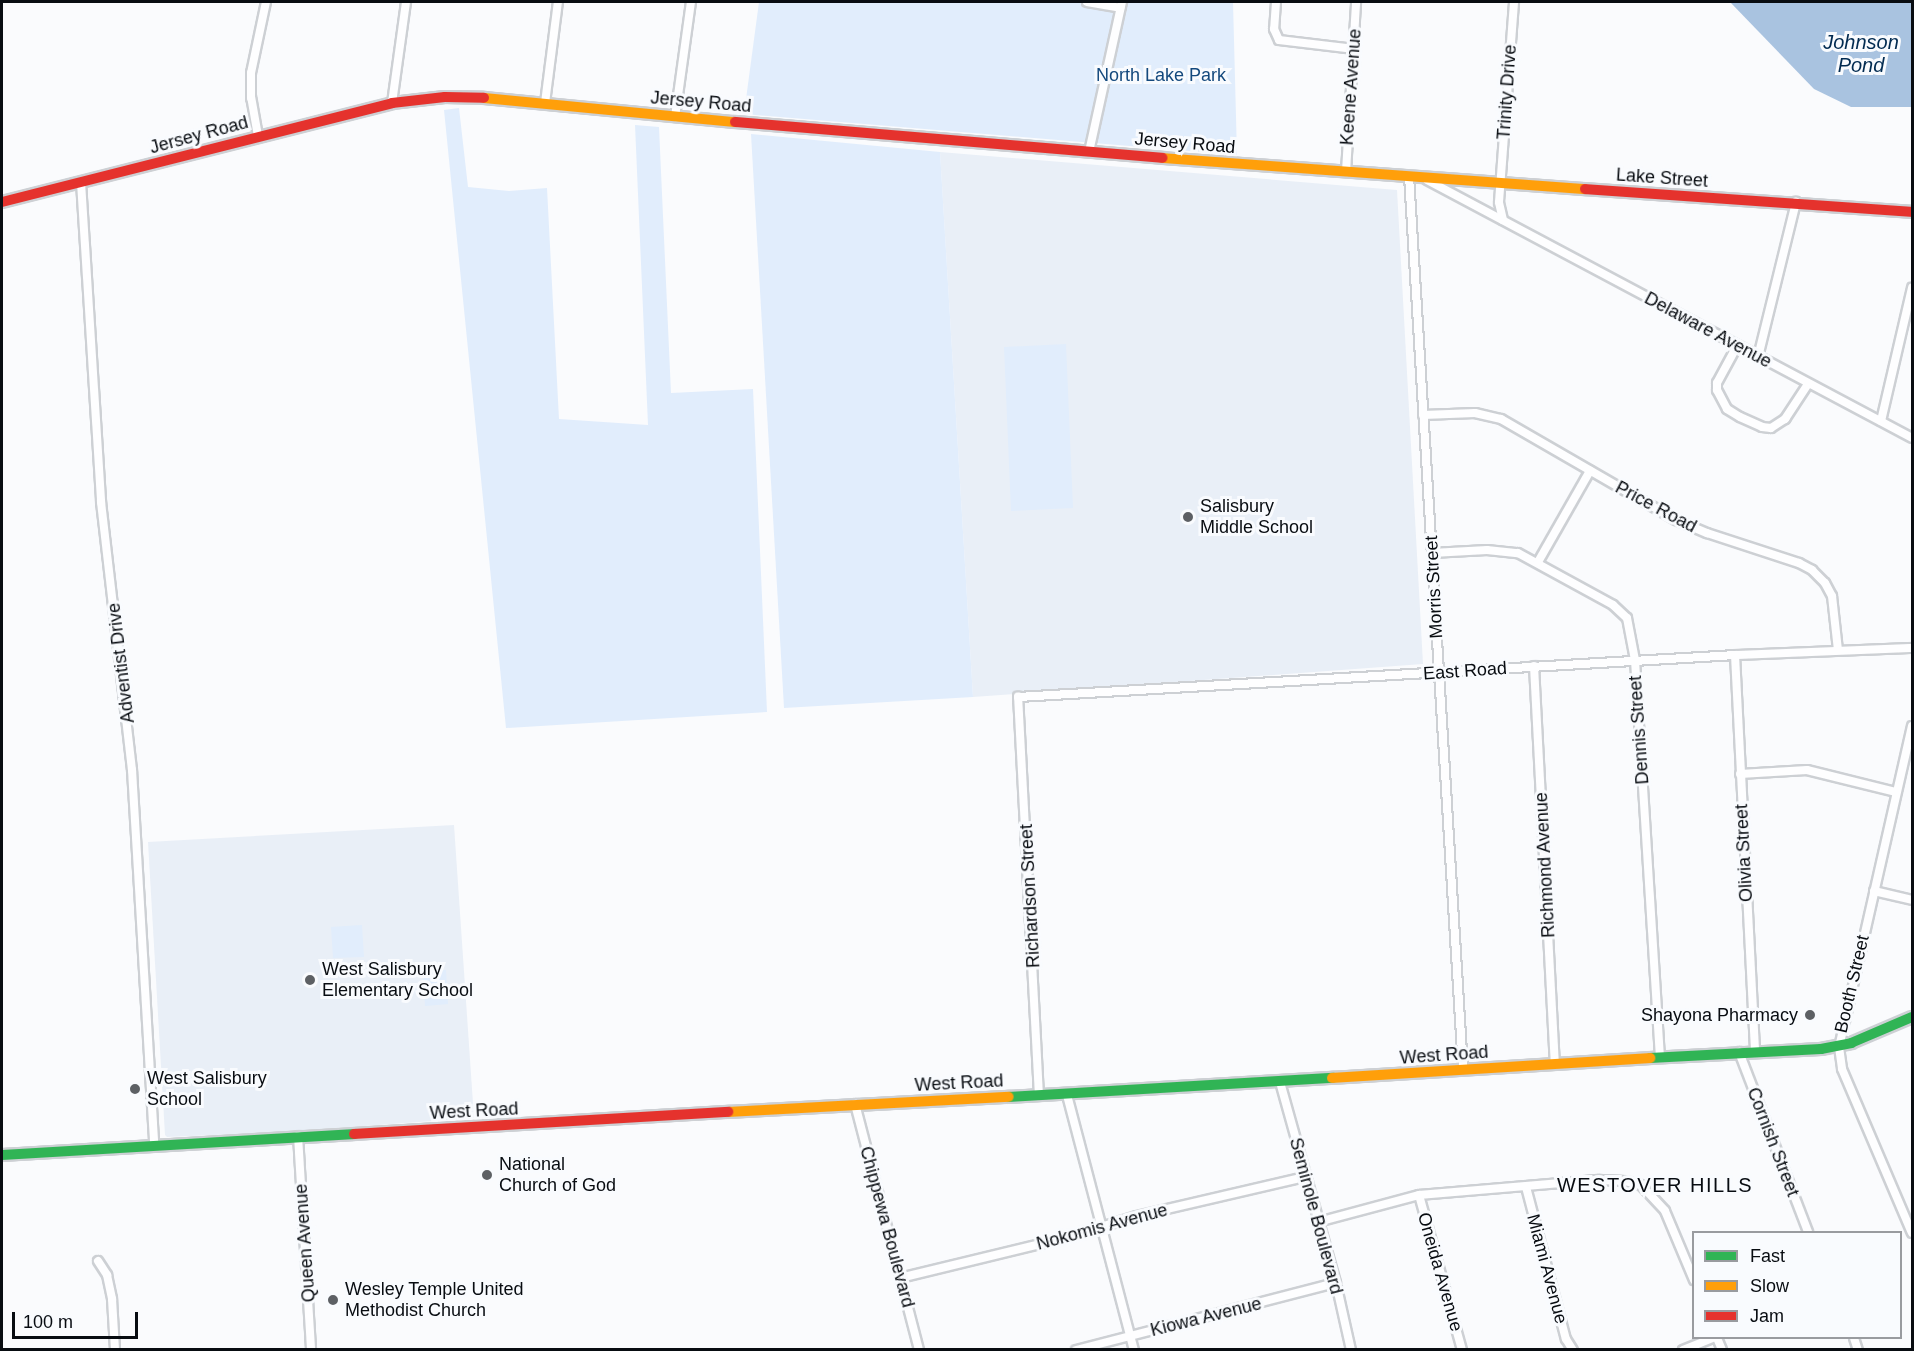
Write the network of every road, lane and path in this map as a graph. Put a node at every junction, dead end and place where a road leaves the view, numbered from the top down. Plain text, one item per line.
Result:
1 (266, 2) edge
2 (406, 2) edge
3 (558, 2) edge
4 (691, 2) edge
5 (1087, 2) edge
6 (1276, 2) edge
7 (1356, 2) edge
8 (1514, 2) edge
9 (1121, 4) edge
10 (1354, 49) junction
11 (392, 103) junction
12 (545, 103) junction
13 (675, 117) junction
14 (258, 136) junction
15 (1089, 152) junction
16 (1346, 172) junction
17 (1409, 176) junction
18 (1423, 178) junction
19 (81, 182) junction
20 (1501, 183) junction
21 (2, 202) edge
22 (1796, 202) junction
23 (1912, 212) edge
24 (1503, 220) junction
25 (1912, 288) edge
26 (1737, 346) junction
27 (1758, 357) junction
28 (1808, 384) junction
29 (1423, 415) junction
30 (1881, 421) junction
31 (1912, 438) edge
32 (1590, 471) junction
33 (1432, 553) junction
34 (1538, 562) junction
35 (1912, 648) edge
36 (1838, 650) junction
37 (1735, 655) junction
38 (1635, 660) junction
39 (1534, 666) junction
40 (1439, 673) junction
41 (1018, 697) joint
42 (1912, 726) edge
43 (1740, 774) junction
44 (1896, 792) junction
45 (1874, 891) junction
46 (1912, 900) edge
47 (1912, 1017) edge
48 (1839, 1047) junction
49 (1755, 1050) junction
50 (1739, 1052) junction
51 (1660, 1058) junction
52 (1555, 1064) junction
53 (1463, 1070) junction
54 (1280, 1082) junction
55 (1067, 1095) junction
56 (1039, 1096) junction
57 (855, 1104) junction
58 (298, 1136) junction
59 (154, 1144) junction
60 (2, 1155) edge
61 (1305, 1177) junction
62 (1526, 1187) junction
63 (1419, 1196) junction
64 (1317, 1222) junction
65 (1101, 1226) junction
66 (1807, 1231) edge
67 (1912, 1233) edge
68 (98, 1261) dead end
69 (1692, 1275) edge
70 (900, 1278) junction
71 (1336, 1283) junction
72 (1131, 1336) junction
73 (1710, 1339) edge
74 (115, 1350) edge
75 (311, 1350) edge
76 (920, 1350) edge
77 (1076, 1350) edge
78 (1134, 1350) edge
79 (1351, 1350) edge
80 (1462, 1350) edge
81 (1573, 1350) edge
82 (1683, 1350) edge

1 - 14 street
2 - 11 street
3 - 12 street
4 - 13 street
5 - 9 street
6 - 10 street
7 - 10 street, Keene Avenue
8 - 20 street, Trinity Drive
9 - 15 street
10 - 16 street, Keene Avenue
11 - 12 street, Jersey Road
11 - 14 street, Jersey Road
12 - 13 street, Jersey Road
13 - 15 street, Jersey Road
14 - 19 street, Jersey Road
15 - 16 street, Jersey Road
16 - 17 street, Jersey Road
17 - 18 street, Lake Street
17 - 29 street, Morris Street
18 - 20 street, Lake Street
18 - 24 street, Delaware Avenue
19 - 21 street, Jersey Road
19 - 59 street, Adventist Drive
20 - 22 street, Lake Street
20 - 24 street
22 - 23 street, Lake Street
22 - 27 street
24 - 26 street, Delaware Avenue
25 - 30 street
26 - 27 street, Delaware Avenue
26 - 28 street
27 - 28 street, Delaware Avenue
28 - 30 street, Delaware Avenue
29 - 32 street, Price Road
29 - 33 street, Morris Street
30 - 31 street, Delaware Avenue
32 - 34 street
32 - 36 street, Price Road
33 - 34 street, Dennis Street
33 - 40 street, Morris Street
34 - 38 street, Dennis Street
35 - 36 street, East Road
36 - 37 street, East Road
37 - 38 street, East Road
37 - 43 street, Olivia Street
38 - 39 street, East Road
38 - 51 street, Dennis Street
39 - 40 street, East Road
39 - 52 street, Richmond Avenue
40 - 41 street, East Road
40 - 53 street, Morris Street
41 - 56 street, Richardson Street
42 - 44 street, Booth Street
43 - 44 street
43 - 49 street, Olivia Street
44 - 45 street, Booth Street
45 - 46 street
45 - 48 street, Booth Street
47 - 48 street, West Road
48 - 49 street, West Road
48 - 67 street, Booth Street
49 - 50 street, West Road
50 - 51 street, West Road
50 - 66 street, Cornish Street
51 - 52 street, West Road
52 - 53 street, West Road
53 - 54 street, West Road
54 - 55 street, West Road
54 - 61 street, Seminole Boulevard
55 - 56 street, West Road
55 - 65 street
56 - 57 street, West Road
57 - 58 street, West Road
57 - 70 street, Chippewa Boulevard
58 - 59 street, West Road
58 - 75 street, Queen Avenue
59 - 60 street, West Road
61 - 64 street, Seminole Boulevard
61 - 65 street, Nokomis Avenue
62 - 63 street
62 - 69 street
62 - 81 street, Miami Avenue
63 - 64 street
63 - 80 street, Oneida Avenue
64 - 71 street, Seminole Boulevard
65 - 70 street, Nokomis Avenue
65 - 72 street
68 - 74 street
70 - 76 street, Chippewa Boulevard
71 - 72 street, Kiowa Avenue
71 - 79 street, Seminole Boulevard
72 - 77 street, Kiowa Avenue
72 - 78 street
73 - 82 street

